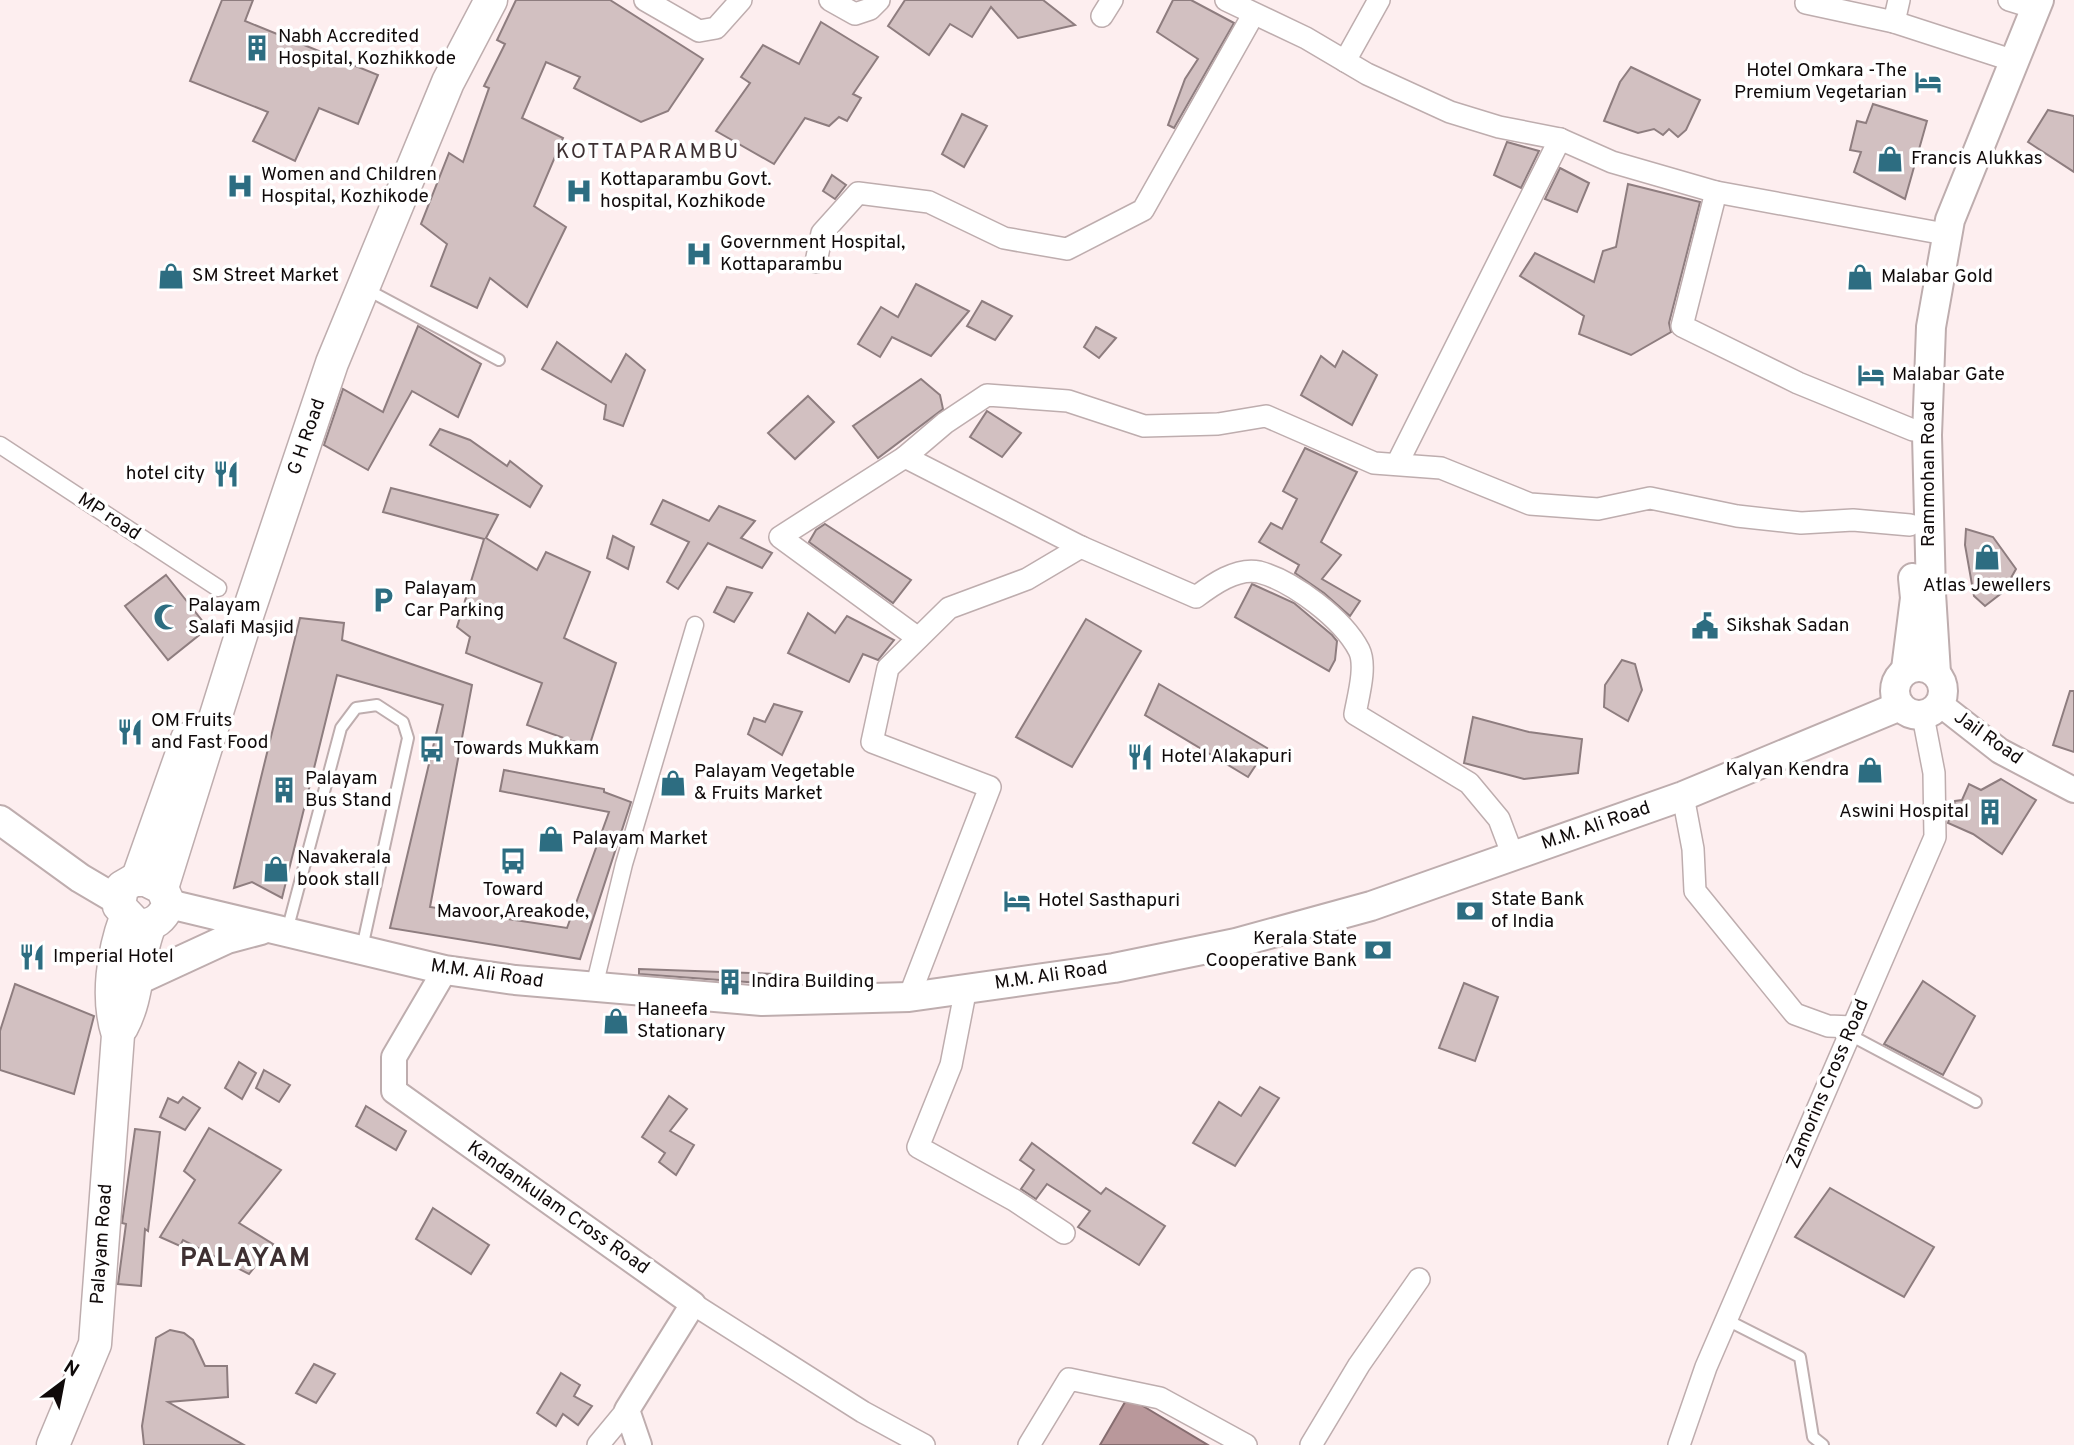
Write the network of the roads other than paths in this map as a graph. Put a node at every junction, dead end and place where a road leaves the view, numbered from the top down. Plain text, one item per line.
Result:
1 (475, 0) edge
2 (491, 0) edge
3 (645, 0) edge
4 (741, 0) edge
5 (830, 0) edge
6 (879, 0) edge
7 (1226, 0) edge
8 (1379, 0) edge
9 (1899, 0) edge
10 (2024, 1) edge
11 (1807, 3) dead end
12 (1253, 15) junction
13 (1894, 22) junction
14 (2002, 57) junction
15 (1345, 61) junction
16 (1560, 139) junction
17 (1716, 192) junction
18 (1934, 232) junction
19 (816, 262) dead end
20 (363, 288) junction
21 (499, 360) dead end
22 (1913, 430) junction
23 (0, 445) edge
24 (905, 457) junction
25 (1397, 464) junction
26 (1910, 525) junction
27 (1082, 547) junction
28 (218, 588) dead end
29 (695, 625) dead end
30 (918, 638) junction
31 (1906, 669) junction
32 (1936, 673) junction
33 (1921, 709) junction
34 (2074, 790) edge
35 (1683, 796) junction
36 (0, 820) edge
37 (1513, 856) junction
38 (144, 903) junction
39 (275, 932) junction
40 (361, 951) junction
41 (445, 970) junction
42 (136, 981) junction
43 (594, 987) junction
44 (966, 988) junction
45 (909, 997) junction
46 (1851, 1031) junction
47 (118, 1035) junction
48 (1976, 1102) dead end
49 (1064, 1233) dead end
50 (1419, 1279) dead end
51 (693, 1304) junction
52 (1727, 1320) junction
53 (627, 1410) junction
54 (53, 1445) edge
55 (598, 1445) edge
56 (639, 1445) edge
57 (924, 1445) edge
58 (1029, 1445) edge
59 (1246, 1445) edge
60 (1311, 1445) edge
61 (1679, 1445) edge
62 (1823, 1445) edge

1 - 38 main road, G H Road
2 - 20 main road, G H Road
3 - 4 street
5 - 6 street
7 - 12 street
8 - 15 street
9 - 13 street
10 - 14 main road, Rammohan Road
10 - 32 main road, Rammohan Road
11 - 13 street
12 - 15 street
12 - 19 street
13 - 14 street
14 - 18 main road, Rammohan Road
15 - 16 street
16 - 17 street
16 - 25 street
17 - 18 street
17 - 22 street
18 - 22 main road, Rammohan Road
20 - 21 lane
20 - 38 main road, G H Road
22 - 26 main road, Rammohan Road
23 - 28 street, MP road
24 - 25 street
24 - 27 street
24 - 30 street
25 - 26 street
26 - 31 main road, Rammohan Road
27 - 30 street
27 - 37 street
29 - 43 street
30 - 45 street
31 - 32 main road
31 - 33 main road
32 - 33 main road
33 - 34 street, Jail Road
33 - 35 main road, M.M. Ali Road
33 - 46 street, Zamorins Cross Road
35 - 37 main road, M.M. Ali Road
35 - 46 street
36 - 38 main road, M.M. Ali Road
37 - 44 main road, M.M. Ali Road
38 - 39 main road, M.M. Ali Road
38 - 42 main road
38 - 47 main road
39 - 40 main road, M.M. Ali Road
39 - 40 lane
39 - 42 main road
40 - 41 main road, M.M. Ali Road
41 - 43 main road, M.M. Ali Road
41 - 51 street, Kandankulam Cross Road
42 - 47 main road
43 - 45 main road, M.M. Ali Road
44 - 45 main road, M.M. Ali Road
44 - 49 street
46 - 48 lane
46 - 52 street, Zamorins Cross Road
47 - 54 main road, Palayam Road
50 - 60 street
51 - 53 street
51 - 57 street
52 - 61 street, Zamorins Cross Road
52 - 62 lane
53 - 55 street
53 - 56 street
58 - 59 street

